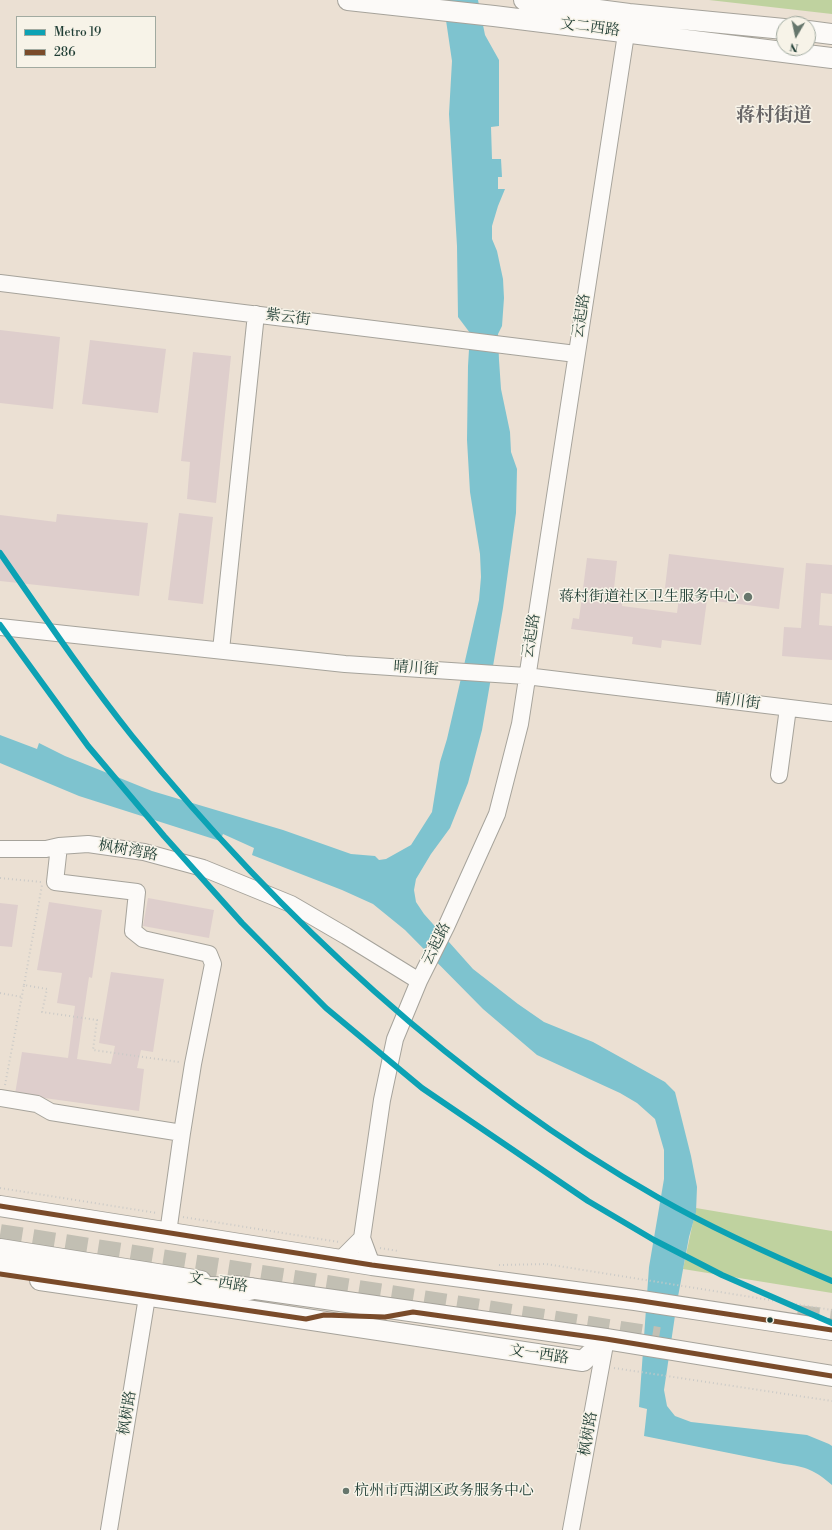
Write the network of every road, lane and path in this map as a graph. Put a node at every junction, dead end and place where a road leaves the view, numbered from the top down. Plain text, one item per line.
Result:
1 (348, 0) edge
2 (524, 0) edge
3 (628, 23) junction
4 (776, 29) edge
5 (816, 32) edge
6 (832, 34) edge
7 (832, 58) edge
8 (0, 283) edge
9 (256, 314) junction
10 (576, 354) junction
11 (0, 626) edge
12 (221, 650) junction
13 (526, 676) junction
14 (788, 708) junction
15 (832, 712) edge
16 (779, 775) dead end
17 (59, 846) junction
18 (0, 849) edge
19 (0, 878) edge
20 (419, 981) junction
21 (24, 984) junction
22 (0, 993) edge
23 (22, 997) junction
24 (193, 1064) junction
25 (1, 1098) edge
26 (182, 1133) junction
27 (0, 1188) edge
28 (0, 1206) edge
29 (169, 1224) junction
30 (360, 1243) junction
31 (0, 1249) edge
32 (402, 1252) dead end
33 (340, 1260) junction
34 (0, 1264) edge
35 (372, 1265) junction
36 (493, 1265) dead end
37 (0, 1274) edge
38 (250, 1289) junction
39 (147, 1297) junction
40 (832, 1310) edge
41 (414, 1312) junction
42 (306, 1319) junction
43 (832, 1330) edge
44 (606, 1339) junction
45 (631, 1370) dead end
46 (832, 1376) edge
47 (832, 1401) edge
48 (110, 1530) edge
49 (572, 1530) edge

1 - 3 main road, 文二西路
2 - 3 main road, 文二西路
3 - 4 main road, 文二西路
3 - 7 main road, 文二西路
3 - 10 street, 云起路
5 - 6 main road
8 - 9 street, 紫云街
9 - 10 street, 紫云街
9 - 12 street
10 - 13 street, 云起路
11 - 12 street, 晴川街
12 - 13 street, 晴川街
13 - 14 street, 晴川街
13 - 20 street, 云起路
14 - 15 street, 晴川街
14 - 16 street
17 - 18 street, 枫树湾路
17 - 20 street, 枫树湾路
17 - 24 street
19 - 21 path
20 - 30 street, 云起路
21 - 23 path
21 - 24 path
22 - 23 path
23 - 25 path
24 - 26 street
25 - 26 street
26 - 29 street
27 - 29 path
28 - 29 main road
29 - 30 path
29 - 33 main road
30 - 32 path
30 - 33 street
30 - 35 street, 云起路
31 - 38 main road, 文一西路
33 - 35 main road
34 - 38 highway
35 - 43 main road
36 - 40 path
37 - 39 main road, 文一西路
38 - 41 main road, 文一西路
39 - 42 main road, 文一西路
39 - 48 street, 枫树路
41 - 42 main road
41 - 44 main road, 文一西路
42 - 44 main road, 文一西路
44 - 46 main road
44 - 49 street, 枫树路
45 - 47 path

